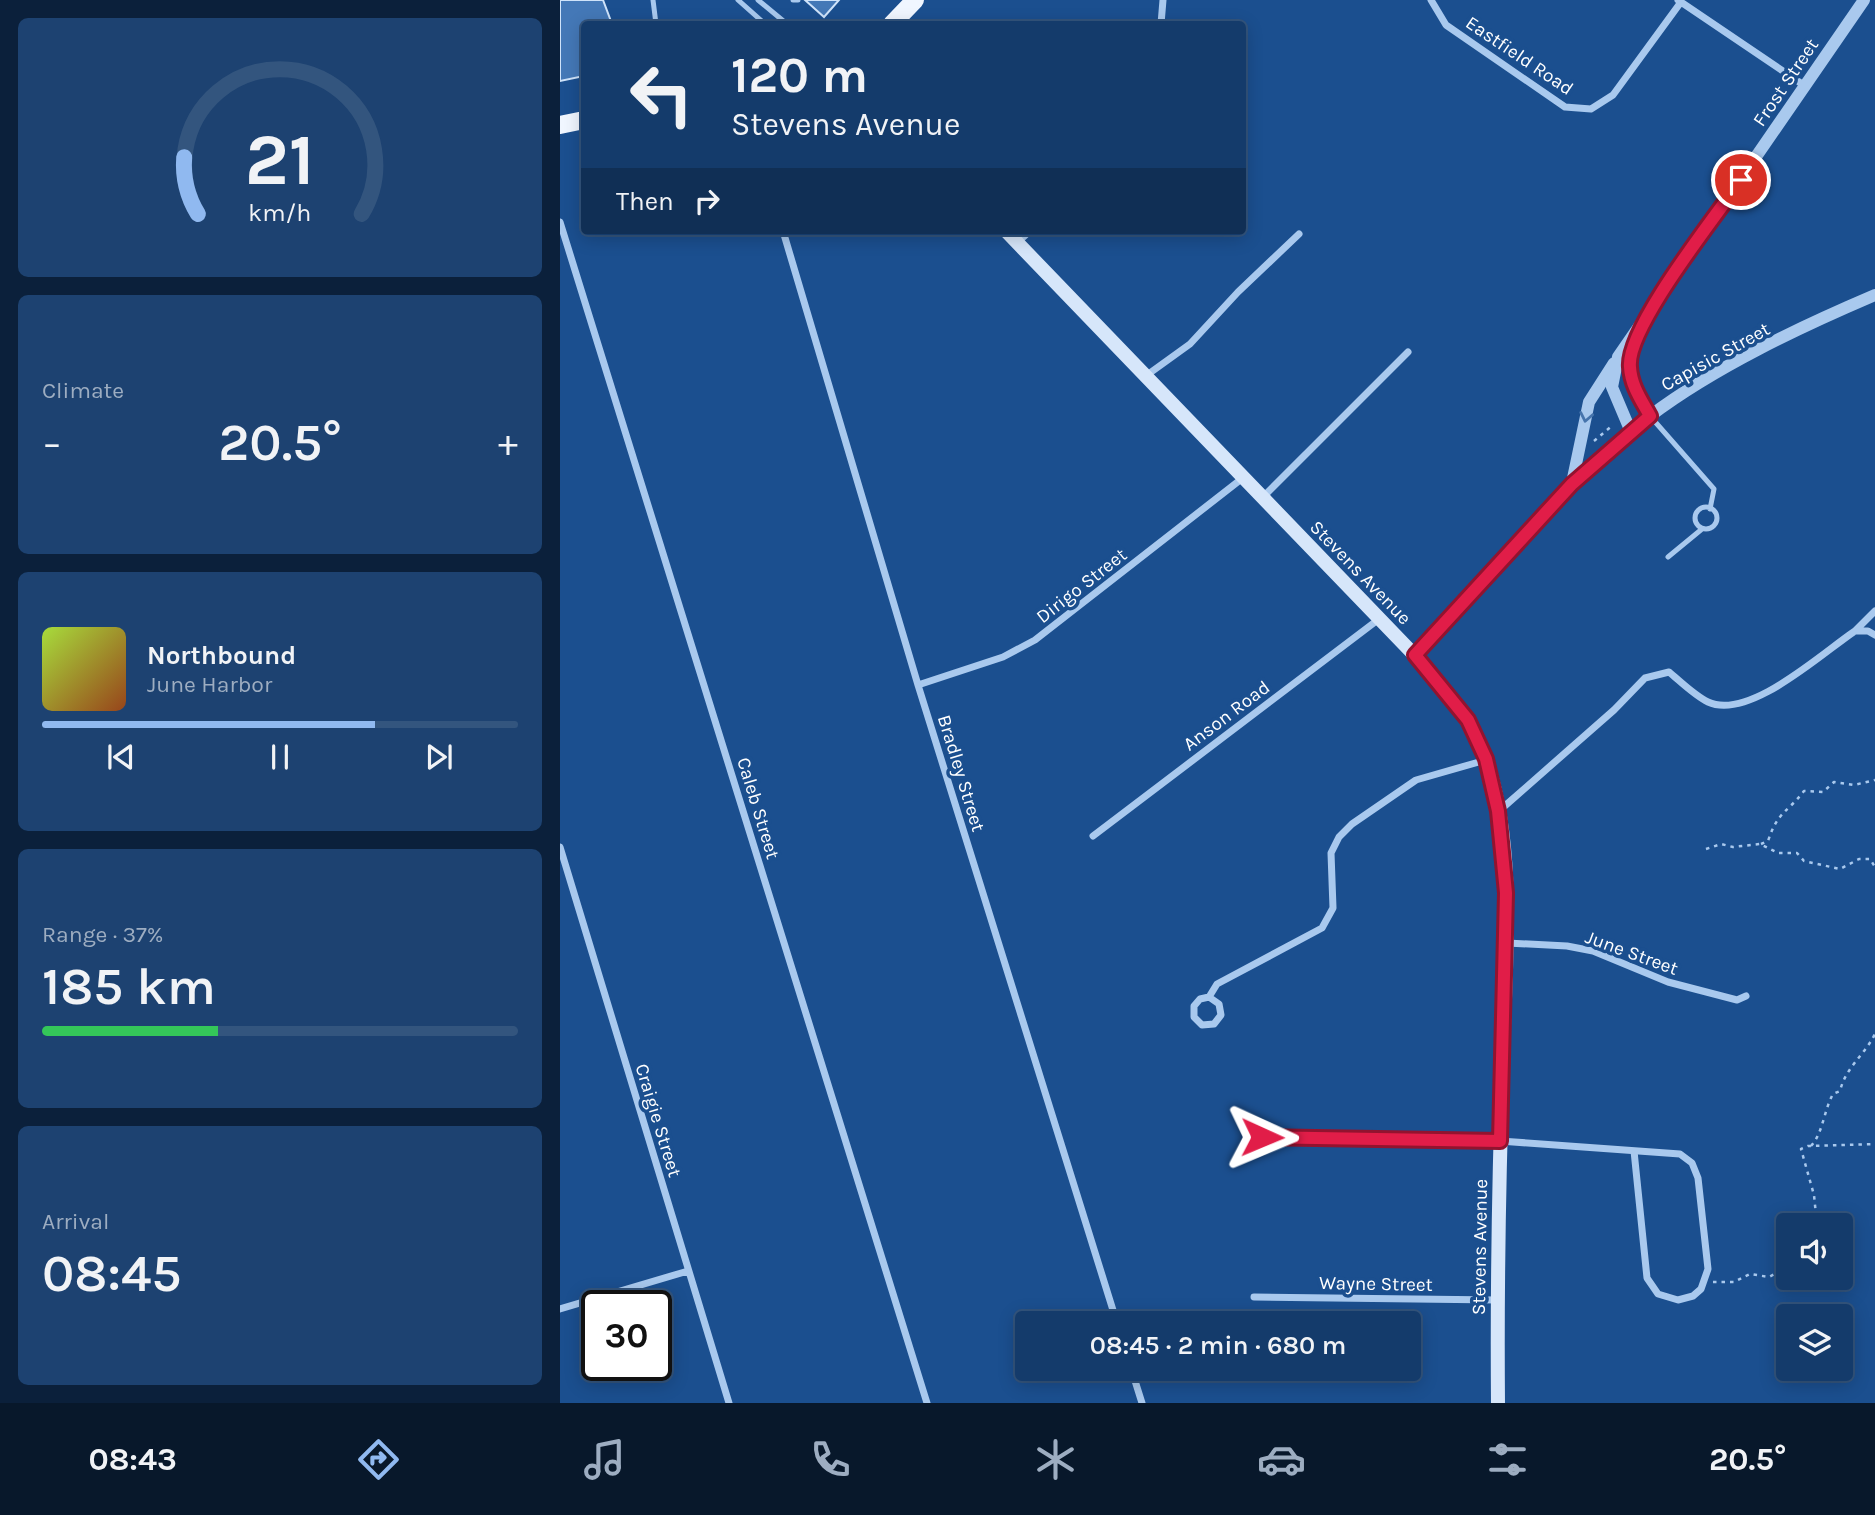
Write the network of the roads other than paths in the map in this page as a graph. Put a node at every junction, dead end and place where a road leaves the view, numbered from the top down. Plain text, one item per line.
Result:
1 (653, 0) edge
2 (738, 0) edge
3 (758, 0) edge
4 (915, 0) edge
5 (1163, 0) edge
6 (1431, 0) edge
7 (1864, 0) edge
8 (1679, 1) edge
9 (656, 21) edge
10 (762, 21) edge
11 (783, 21) edge
12 (895, 21) edge
13 (1161, 21) edge
14 (1805, 86) junction
15 (581, 121) edge
16 (560, 125) edge
17 (560, 222) edge
18 (1299, 234) dead end
19 (784, 235) edge
20 (1010, 235) edge
21 (1026, 235) edge
22 (1018, 242) junction
23 (1875, 295) edge
24 (1642, 324) junction
25 (1408, 352) dead end
26 (1618, 357) junction
27 (1147, 375) junction
28 (1650, 416) junction
29 (1631, 432) junction
30 (1244, 477) junction
31 (1572, 484) junction
32 (1263, 497) junction
33 (1710, 509) junction
34 (1702, 529) junction
35 (1668, 557) dead end
36 (1875, 611) edge
37 (1379, 620) junction
38 (1854, 631) junction
39 (1875, 635) edge
40 (1415, 655) junction
41 (918, 685) junction
42 (1486, 759) junction
43 (1498, 811) junction
44 (1093, 836) dead end
45 (560, 847) edge
46 (1506, 943) junction
47 (1745, 996) dead end
48 (1209, 997) junction
49 (1262, 1137) dead end
50 (1500, 1141) junction
51 (1634, 1151) junction
52 (688, 1271) junction
53 (1254, 1297) dead end
54 (1497, 1300) junction
55 (560, 1309) edge
56 (1113, 1311) edge
57 (1136, 1381) edge
58 (729, 1403) edge
59 (927, 1403) edge
60 (1142, 1403) edge
61 (1498, 1403) edge

1 - 9 lane
2 - 10 lane
3 - 11 lane
4 - 12 main road
5 - 13 street
6 - 8 street, Eastfield Road
7 - 14 street, Frost Street
8 - 14 street
14 - 24 street, Frost Street
15 - 16 main road
17 - 59 street, Caleb Street
18 - 27 street
19 - 41 street, Bradley Street
20 - 22 main road, Stevens Avenue
21 - 22 street
22 - 27 main road, Stevens Avenue
23 - 28 street, Capisic Street
24 - 26 street, Frost Street
24 - 28 street, Frost Street
25 - 32 street
26 - 29 street, Frost Street
26 -> 31 street, Frost Street
27 - 30 main road, Stevens Avenue
28 - 29 street, Capisic Street
28 - 33 lane
29 - 31 street, Capisic Street
30 - 32 main road, Stevens Avenue
30 - 41 street, Dirigo Street
31 - 40 street, Capisic Street
32 - 37 main road, Stevens Avenue
33 - 34 lane
33 - 34 lane
34 - 35 lane
36 - 38 street
37 - 40 main road, Stevens Avenue
37 - 44 street, Anson Road
38 - 39 street
38 - 43 street
40 - 42 main road, Stevens Avenue
41 - 56 street, Bradley Street
42 - 43 main road, Stevens Avenue
42 - 48 street
43 - 46 main road, Stevens Avenue
45 - 52 street, Craigie Street
46 - 47 street, June Street
46 - 50 main road, Stevens Avenue
48 - 48 street
49 - 50 street
50 - 51 street
50 - 54 main road, Stevens Avenue
51 - 51 street
52 - 55 street
52 - 58 street, Craigie Street
53 - 54 street, Wayne Street
54 - 61 main road, Stevens Avenue
57 - 60 street

